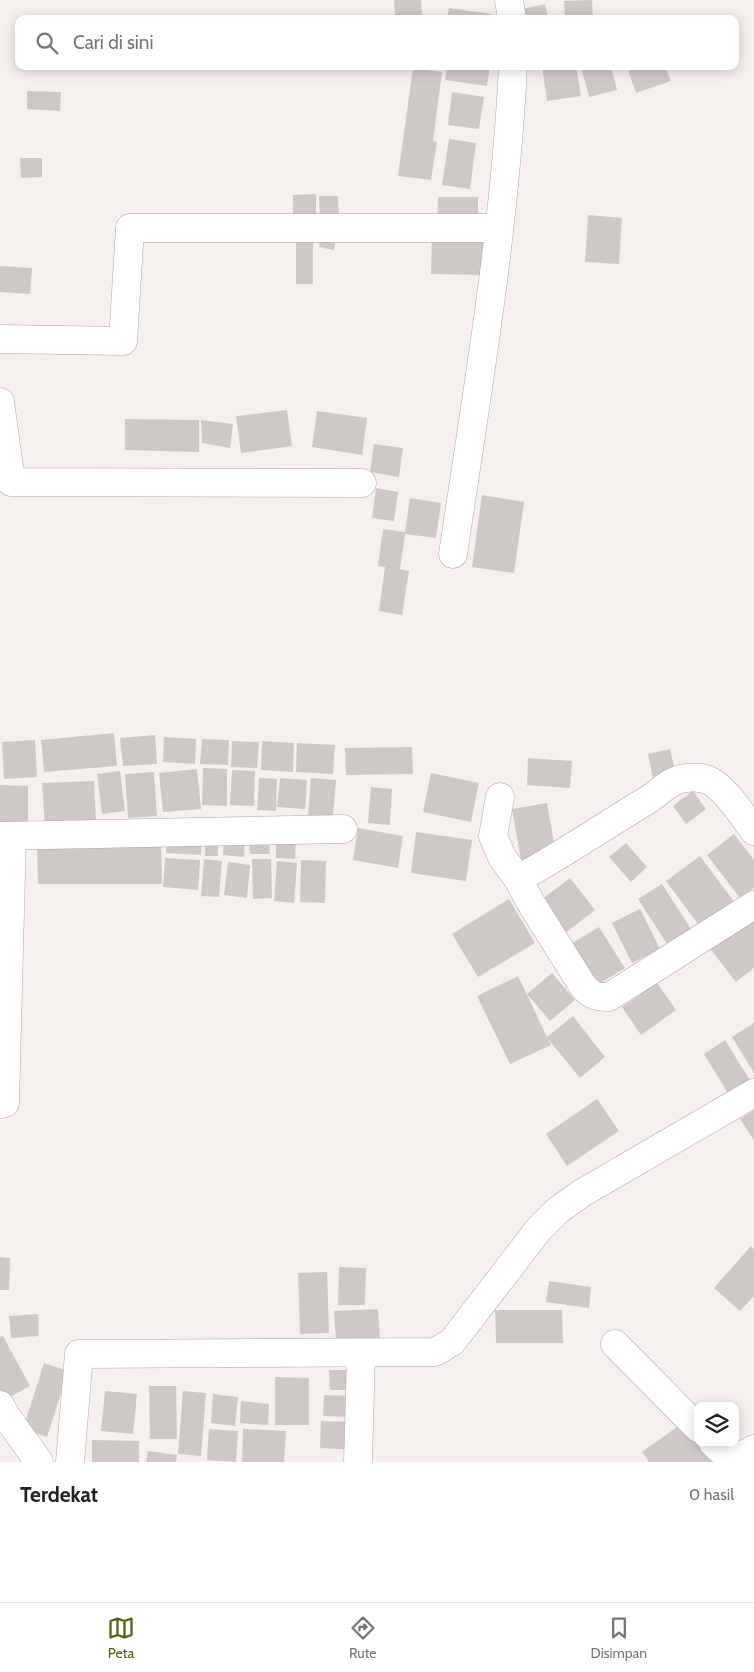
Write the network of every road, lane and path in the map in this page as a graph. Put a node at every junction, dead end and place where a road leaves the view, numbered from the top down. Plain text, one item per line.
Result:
1 (509, 0) edge
2 (511, 15) edge
3 (513, 70) edge
4 (498, 228) junction
5 (0, 339) edge
6 (0, 402) edge
7 (362, 483) dead end
8 (452, 554) dead end
9 (500, 797) dead end
10 (343, 829) dead end
11 (754, 831) edge
12 (6, 836) edge
13 (518, 879) junction
14 (754, 905) edge
15 (4, 965) edge
16 (754, 1093) edge
17 (0, 1104) edge
18 (615, 1344) dead end
19 (361, 1353) junction
20 (0, 1404) edge
21 (694, 1424) edge
22 (717, 1447) edge
23 (754, 1449) edge
24 (39, 1462) edge
25 (70, 1462) edge
26 (358, 1462) edge

1 - 2 street
3 - 4 street
4 - 5 street
4 - 8 street
6 - 7 street
9 - 13 street
10 - 12 street
11 - 13 street
12 - 15 street
13 - 14 street
15 - 17 street
16 - 19 street
18 - 21 street
19 - 25 street
19 - 26 street
20 - 24 street
22 - 23 street

